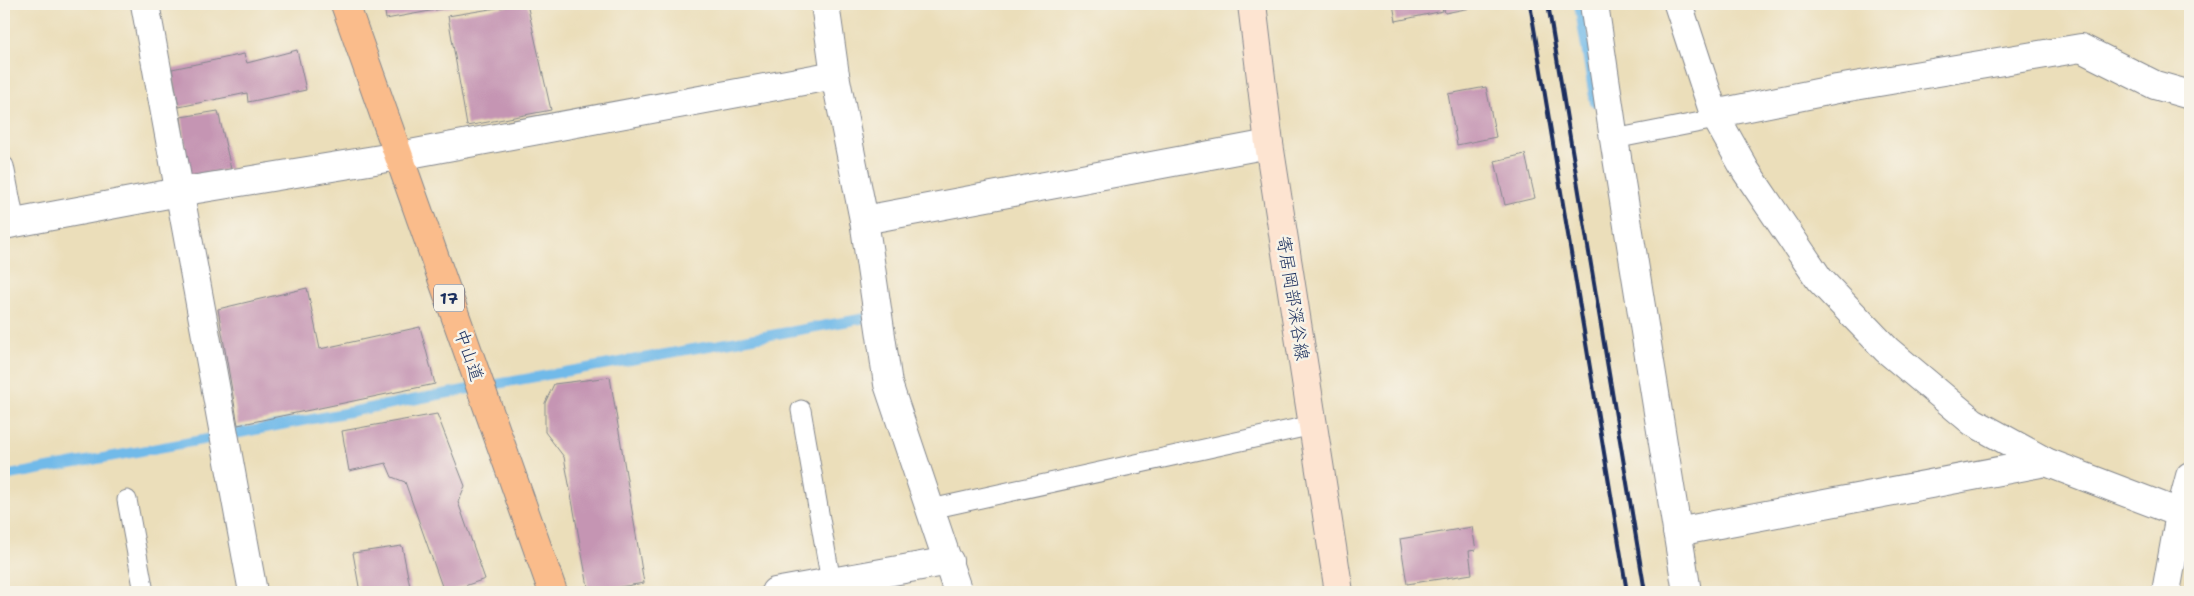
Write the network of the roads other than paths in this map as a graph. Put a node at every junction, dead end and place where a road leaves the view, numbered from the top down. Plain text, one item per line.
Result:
1 (145, 4) edge
2 (344, 4) edge
3 (825, 4) edge
4 (1252, 4) edge
5 (1594, 4) edge
6 (1678, 4) edge
7 (835, 75) junction
8 (2190, 95) edge
9 (1715, 116) junction
10 (1614, 139) junction
11 (1269, 144) junction
12 (398, 156) junction
13 (4, 166) edge
14 (179, 192) junction
15 (864, 220) junction
16 (10, 224) edge
17 (801, 410) dead end
18 (1313, 425) junction
19 (2046, 462) junction
20 (2190, 476) edge
21 (127, 500) dead end
22 (931, 509) junction
23 (2185, 515) edge
24 (1677, 532) junction
25 (949, 561) junction
26 (831, 582) junction
27 (144, 592) edge
28 (252, 592) edge
29 (553, 592) edge
30 (775, 592) edge
31 (958, 592) edge
32 (1339, 592) edge
33 (1687, 592) edge
34 (2166, 592) edge

1 - 14 street
2 - 12 highway, 中山道 / 17
3 - 7 street
4 - 11 main road, 寄居岡部深谷線
5 - 10 street
6 - 9 street
7 - 12 street
7 - 15 street
8 - 9 street
9 - 10 lane
9 - 19 street
10 - 24 street
11 - 15 street
11 - 18 main road, 寄居岡部深谷線
12 - 14 street
12 - 29 highway, 中山道 / 17
13 - 16 lane
14 - 16 street
14 - 28 street
15 - 22 street
17 - 26 lane
18 - 22 lane
18 - 32 main road, 寄居岡部深谷線
19 - 23 street
19 - 24 street
20 - 23 street
21 - 27 lane
22 - 25 street
23 - 34 street
24 - 33 street
25 - 26 street
25 - 31 street
26 - 30 street

